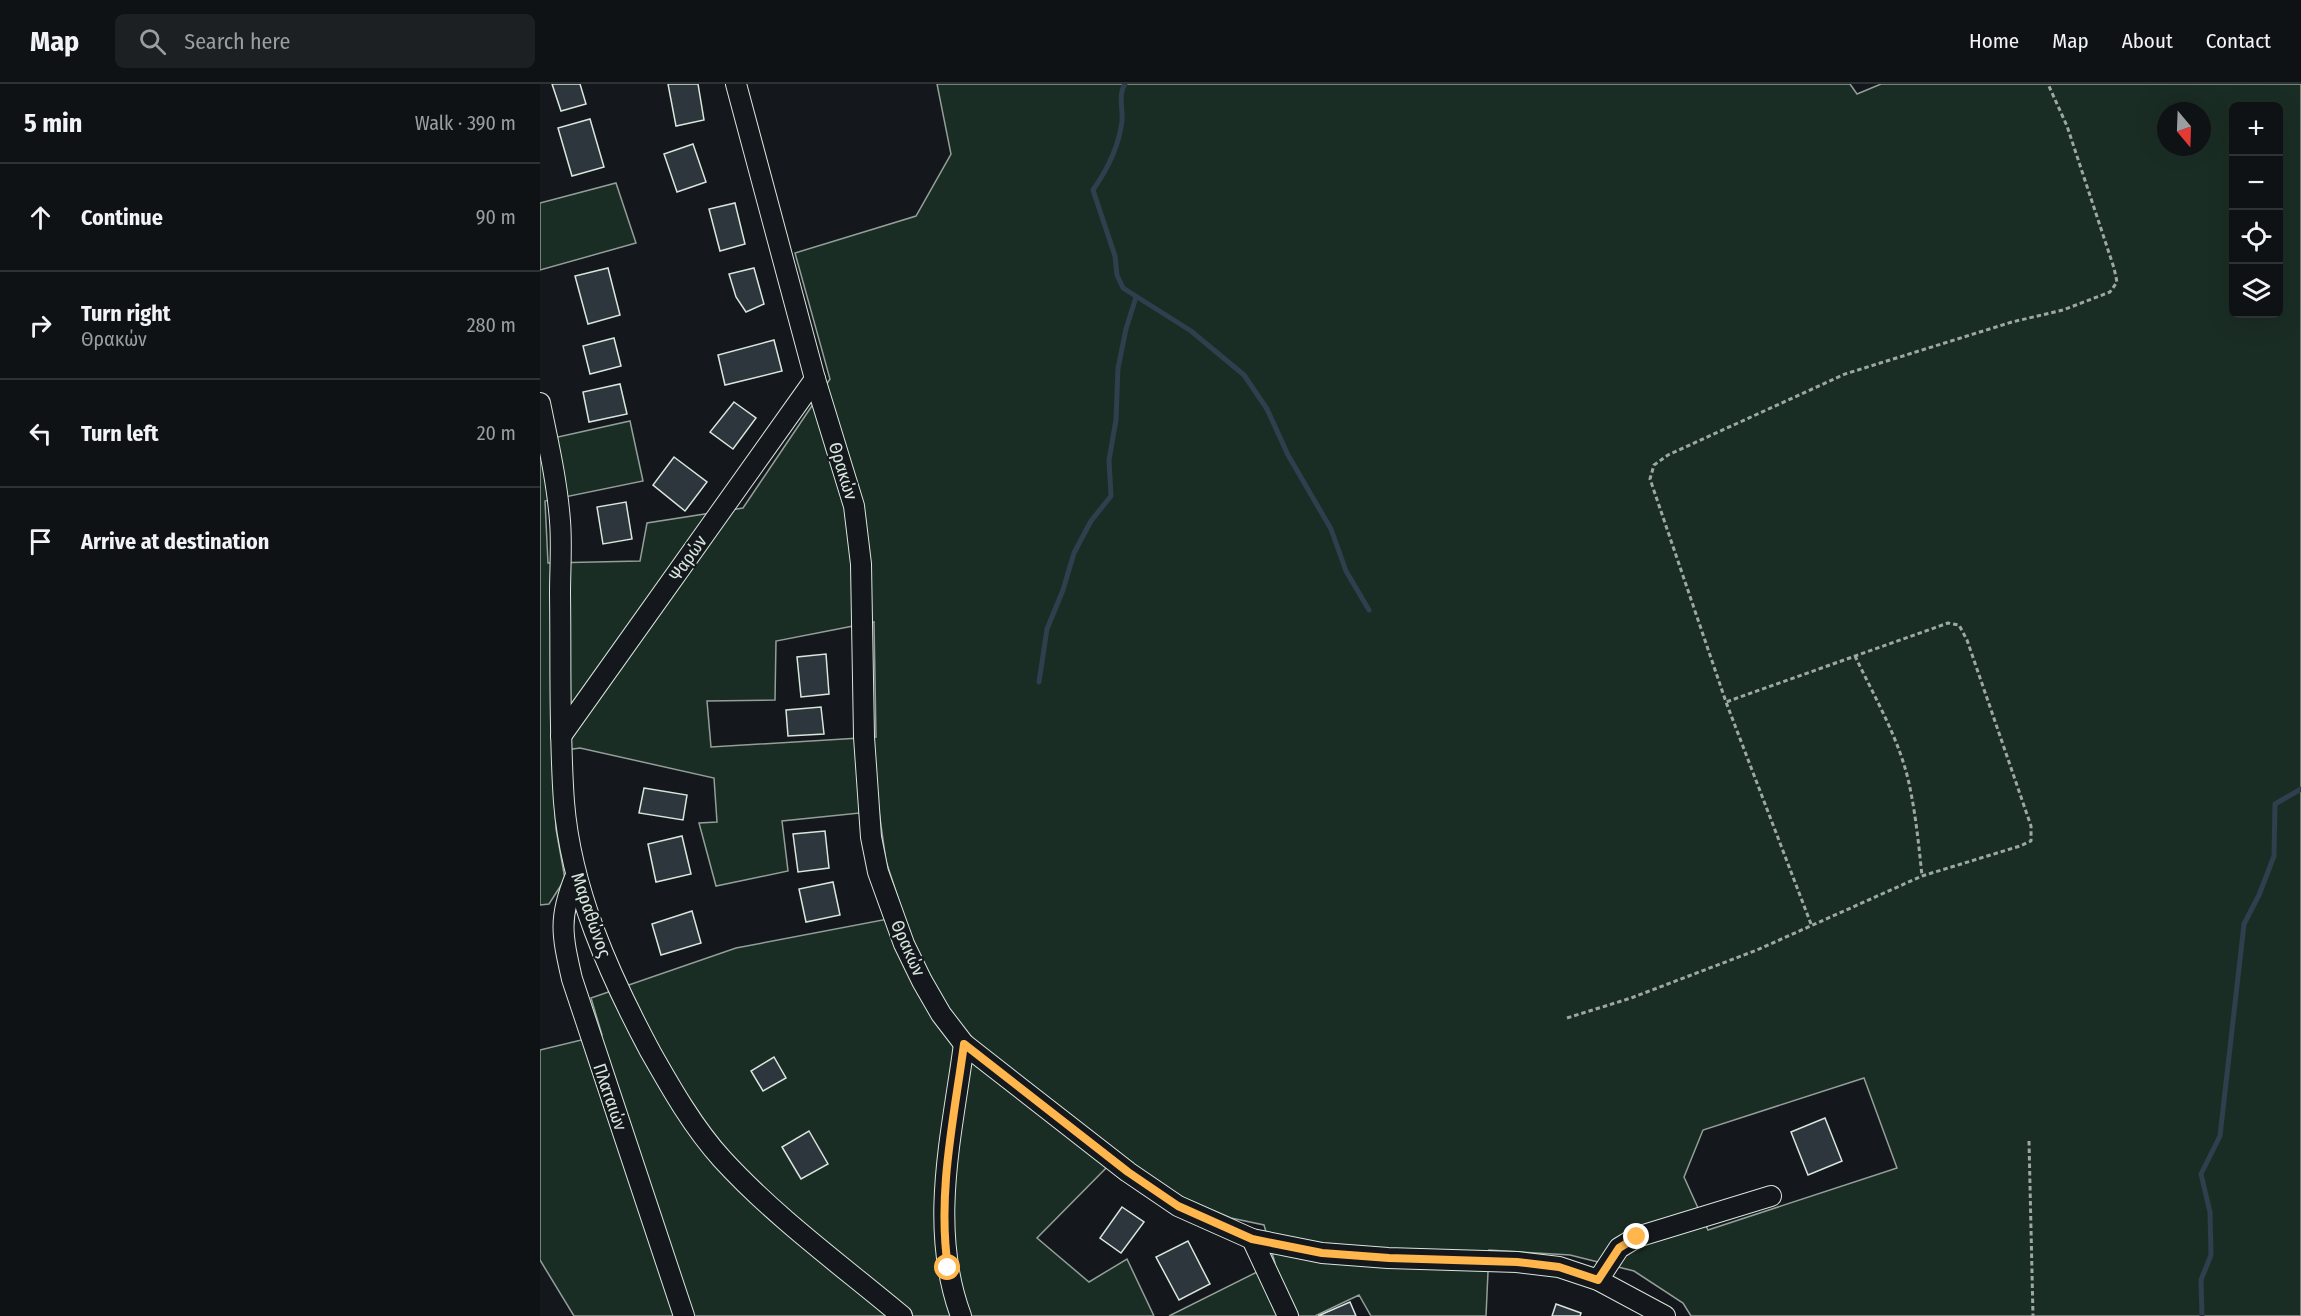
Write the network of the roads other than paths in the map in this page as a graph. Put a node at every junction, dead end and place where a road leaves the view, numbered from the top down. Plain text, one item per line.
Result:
1 (736, 84) edge
2 (815, 379) junction
3 (540, 403) edge
4 (561, 736) junction
5 (576, 875) junction
6 (964, 1044) junction
7 (1771, 1196) dead end
8 (1252, 1239) junction
9 (1598, 1280) junction
10 (684, 1316) edge
11 (902, 1316) edge
12 (961, 1316) edge
13 (1288, 1316) edge
14 (1665, 1316) edge

1 - 2 street, Θρακών
2 - 4 street, Ψαρών
2 - 6 street, Θρακών
3 - 4 street, Μαραθώνος
4 - 5 street, Μαραθώνος
5 - 10 street, Πλαταιών
5 - 11 street, Μαραθώνος
6 - 8 street, Θρακών
6 - 12 street
7 - 9 street
8 - 9 street, Θρακών
8 - 13 street
9 - 14 street, Θρακών

